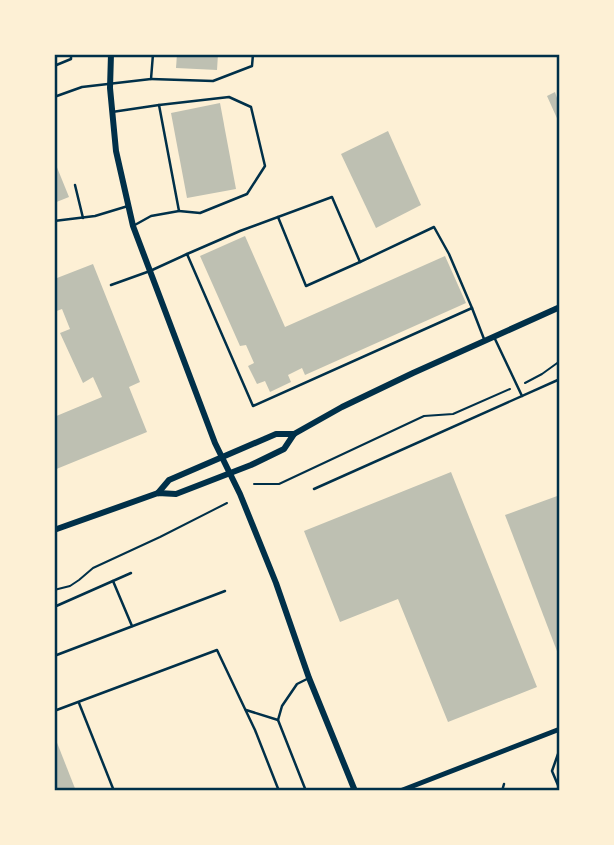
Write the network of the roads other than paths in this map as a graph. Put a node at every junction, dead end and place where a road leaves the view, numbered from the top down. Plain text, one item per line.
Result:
1 (71, 54) edge
2 (111, 54) edge
3 (153, 54) edge
4 (253, 54) edge
5 (54, 65) edge
6 (151, 79) junction
7 (110, 85) junction
8 (54, 97) edge
9 (159, 106) junction
10 (112, 112) junction
11 (75, 185) dead end
12 (128, 206) junction
13 (178, 211) junction
14 (278, 217) junction
15 (83, 218) junction
16 (54, 221) edge
17 (133, 226) junction
18 (187, 254) junction
19 (360, 262) junction
20 (150, 271) junction
21 (111, 285) dead end
22 (560, 307) edge
23 (472, 308) junction
24 (494, 336) junction
25 (485, 341) junction
26 (560, 379) edge
27 (522, 396) junction
28 (294, 434) junction
29 (222, 458) junction
30 (230, 474) junction
31 (314, 489) dead end
32 (158, 493) junction
33 (54, 530) edge
34 (131, 573) dead end
35 (113, 581) junction
36 (225, 591) dead end
37 (54, 607) edge
38 (132, 626) junction
39 (54, 656) edge
40 (309, 678) junction
41 (78, 702) junction
42 (246, 710) junction
43 (54, 711) edge
44 (278, 720) junction
45 (560, 729) edge
46 (560, 754) edge
47 (504, 785) dead end
48 (560, 790) edge
49 (114, 791) edge
50 (278, 791) edge
51 (306, 791) edge
52 (355, 791) edge
53 (400, 791) edge
54 (502, 791) edge

1 - 5 lane
2 - 7 street
3 - 6 lane
4 - 6 lane
6 - 7 lane
7 - 8 lane
7 - 10 street
9 - 10 lane
9 - 13 lane
9 - 13 lane
10 - 12 street
11 - 15 lane
12 - 15 lane
12 - 17 street
13 - 17 lane
14 - 18 lane
14 - 19 lane
14 - 19 lane
15 - 16 lane
17 - 20 street
18 - 20 lane
18 - 23 lane
19 - 23 lane
20 - 21 lane
20 - 29 street
22 - 24 street
23 - 25 lane
24 - 25 street
24 - 27 lane
25 - 28 street
26 - 27 lane
27 - 31 lane
28 - 29 street
28 - 30 street
29 - 30 street
29 - 32 street
30 - 32 street
30 - 40 street
32 - 33 street
34 - 35 lane
35 - 37 lane
35 - 38 lane
36 - 38 lane
38 - 39 lane
40 - 44 lane
40 - 52 street
41 - 42 lane
41 - 43 lane
41 - 49 lane
42 - 44 lane
42 - 50 lane
44 - 51 lane
45 - 53 street
46 - 48 lane
47 - 54 lane

